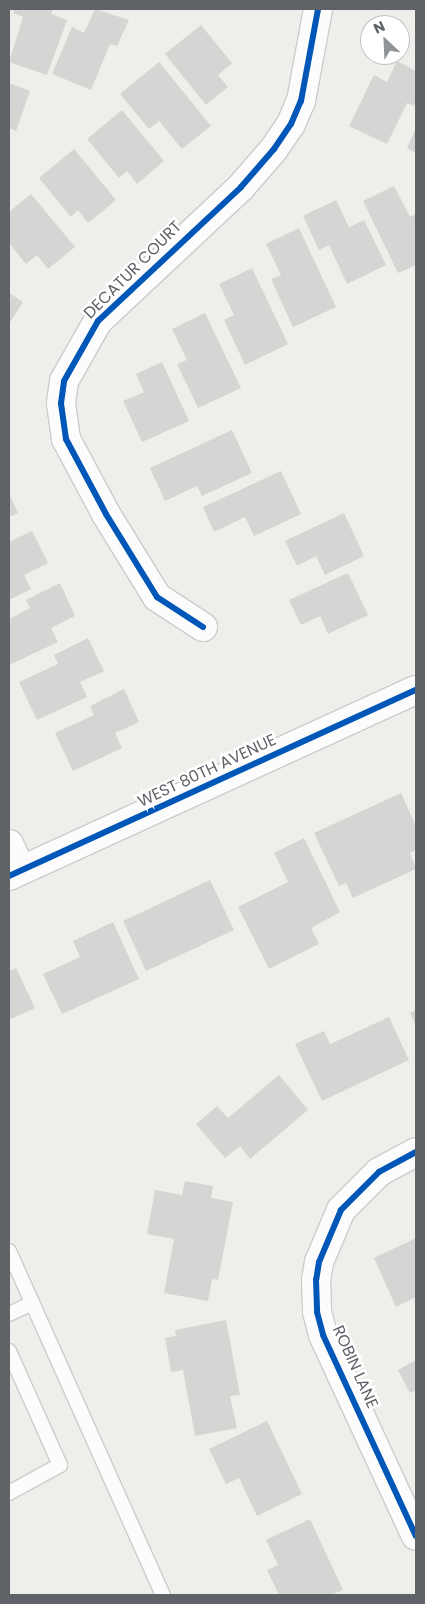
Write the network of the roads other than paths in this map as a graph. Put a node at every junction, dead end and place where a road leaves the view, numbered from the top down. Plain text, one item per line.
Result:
1 (318, 9) edge
2 (203, 627) dead end
3 (416, 690) edge
4 (9, 844) edge
5 (15, 873) edge
6 (416, 1152) edge
7 (9, 1252) edge
8 (32, 1303) junction
9 (9, 1314) edge
10 (9, 1351) edge
11 (9, 1493) edge
12 (416, 1536) edge
13 (163, 1595) edge

1 - 2 street, DECATUR COURT
3 - 5 street, WEST 80TH AVENUE
4 - 5 street
6 - 12 street, ROBIN LANE
7 - 8 lane
8 - 9 lane
8 - 13 lane
10 - 11 lane

